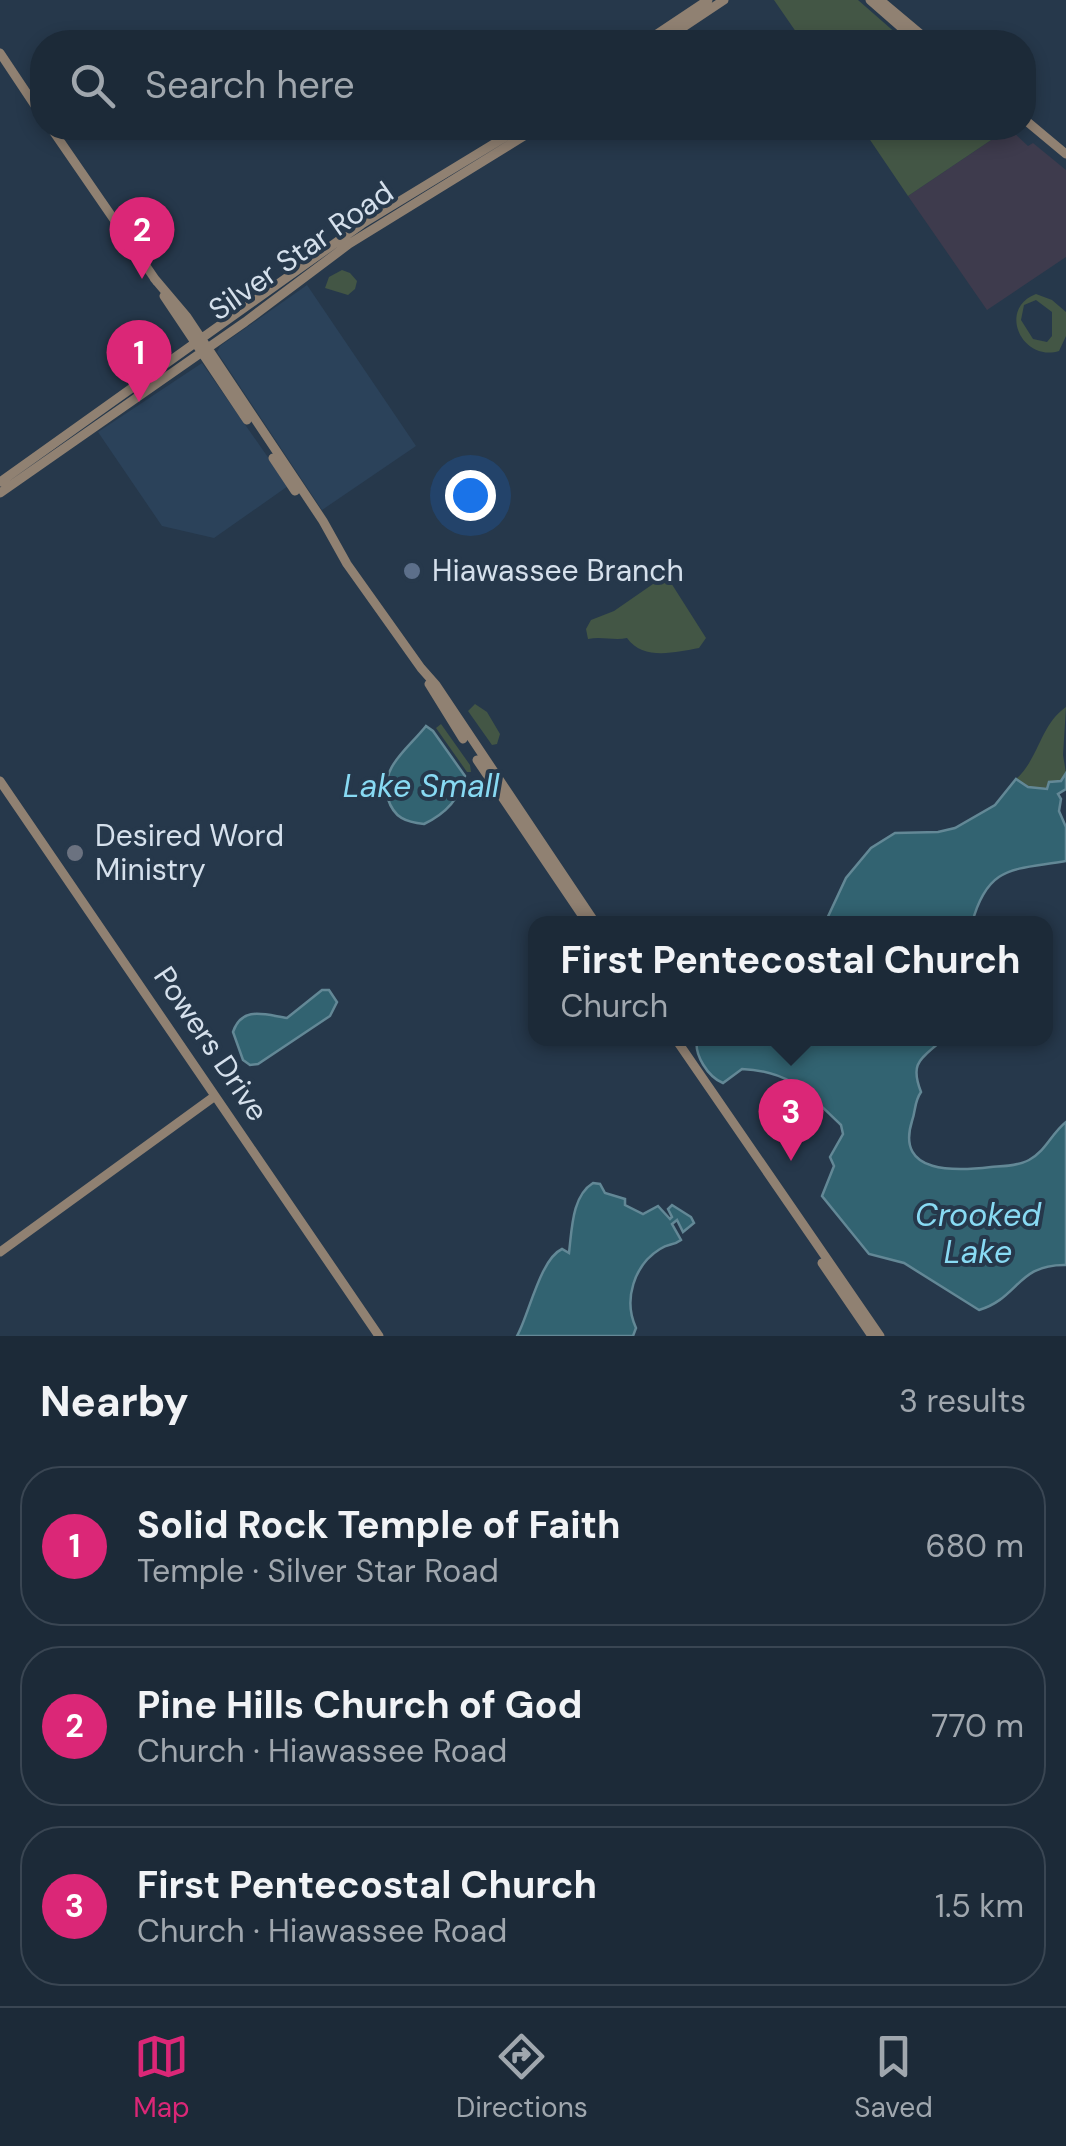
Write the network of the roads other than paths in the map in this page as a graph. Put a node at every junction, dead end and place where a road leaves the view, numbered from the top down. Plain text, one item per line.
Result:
1 (708, 0) edge
2 (720, 0) edge
3 (870, 0) edge
4 (880, 0) edge
5 (664, 30) edge
6 (680, 30) edge
7 (904, 30) edge
8 (916, 30) edge
9 (0, 53) edge
10 (30, 98) edge
11 (1036, 133) edge
12 (58, 140) edge
13 (501, 140) edge
14 (510, 140) edge
15 (518, 140) edge
16 (498, 152) junction
17 (1066, 157) edge
18 (446, 177) junction
19 (411, 193) junction
20 (371, 229) junction
21 (202, 346) junction
22 (119, 399) junction
23 (98, 424) junction
24 (0, 482) edge
25 (0, 493) edge
26 (421, 668) junction
27 (0, 781) edge
28 (583, 916) edge
29 (591, 916) edge
30 (677, 1046) edge
31 (215, 1096) junction
32 (0, 1252) edge
33 (379, 1336) edge
34 (876, 1336) edge

1 - 5 street
2 - 6 street
3 - 7 street
4 - 8 street
9 - 10 street
11 - 17 street
12 - 21 street
13 - 18 street
14 - 16 street
15 - 16 street, Silver Star Road
16 - 18 street, Silver Star Road
18 - 19 street, Silver Star Road
18 - 20 street, Silver Star Road
19 - 20 street
19 - 21 street, Silver Star Road
20 - 21 street, Silver Star Road
21 - 22 street, Silver Star Road
21 - 23 street, Silver Star Road
21 - 26 street
22 - 23 street
22 - 24 street, Silver Star Road
23 - 25 street, Silver Star Road
26 - 28 street
26 - 29 street
27 - 31 street, Powers Drive
30 - 34 street
31 - 32 street
31 - 33 street, Powers Drive

